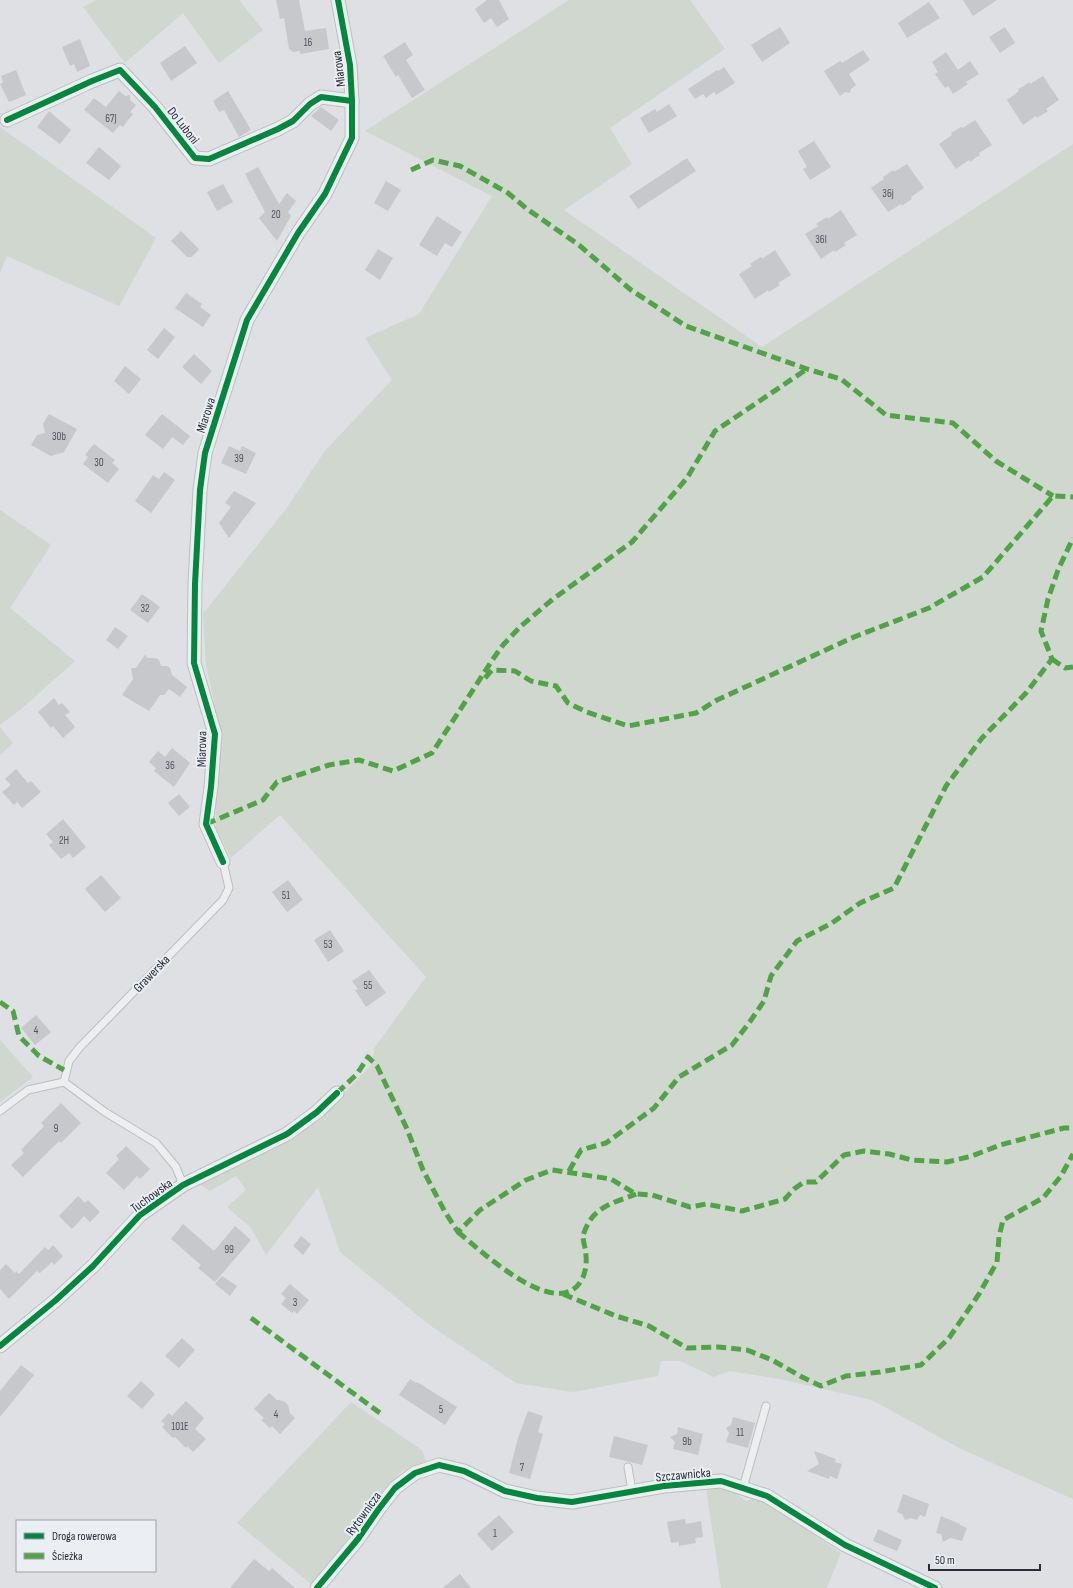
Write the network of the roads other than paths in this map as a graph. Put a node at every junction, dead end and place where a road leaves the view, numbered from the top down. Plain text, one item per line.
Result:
1 (338, 0) edge
2 (352, 101) junction
3 (7, 120) dead end
4 (223, 862) joint
5 (64, 1082) junction
6 (337, 1093) dead end
7 (0, 1111) edge
8 (183, 1185) junction
9 (0, 1346) edge
10 (766, 1406) dead end
11 (438, 1465) joint
12 (628, 1466) dead end
13 (743, 1488) junction
14 (632, 1491) junction
15 (317, 1588) edge
16 (935, 1588) edge

1 - 2 street, Miarowa
2 - 3 street, Do Luboni
2 - 4 street, Miarowa
4 - 5 lane, Grawerska
5 - 7 lane
5 - 8 lane
6 - 8 street, Tuchowska
8 - 9 street, Tuchowska
10 - 13 lane
11 - 14 street, Szczawnicka
11 - 15 street, Rytownicza
12 - 14 lane
13 - 14 street, Szczawnicka
13 - 16 street, Szczawnicka

